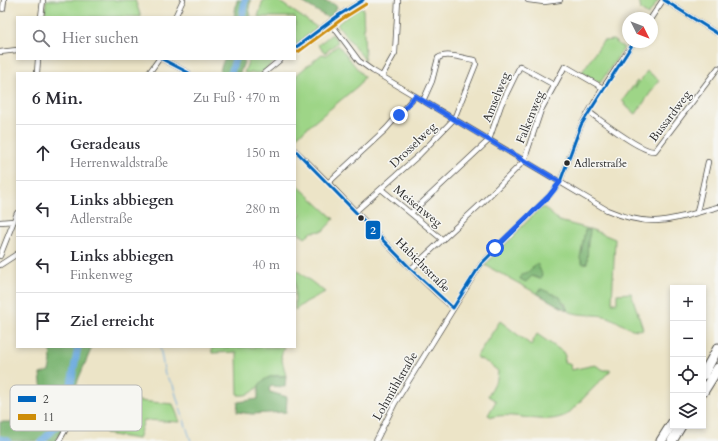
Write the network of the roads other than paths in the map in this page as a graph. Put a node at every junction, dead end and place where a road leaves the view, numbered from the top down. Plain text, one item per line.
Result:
1 (4, 0) edge
2 (43, 0) edge
3 (183, 0) edge
4 (363, 0) edge
5 (398, 0) edge
6 (528, 0) edge
7 (560, 0) edge
8 (663, 0) edge
9 (552, 1) edge
10 (3, 9) dead end
11 (655, 12) edge
12 (41, 16) edge
13 (175, 16) edge
14 (330, 22) junction
15 (718, 34) edge
16 (296, 47) edge
17 (630, 48) edge
18 (16, 50) edge
19 (0, 52) edge
20 (38, 60) edge
21 (159, 60) edge
22 (162, 60) edge
23 (280, 60) edge
24 (718, 68) edge
25 (37, 72) edge
26 (150, 72) edge
27 (187, 72) edge
28 (265, 72) edge
29 (382, 76) junction
30 (554, 85) junction
31 (602, 88) junction
32 (415, 96) junction
33 (422, 101) junction
34 (589, 112) junction
35 (454, 119) junction
36 (489, 140) junction
37 (296, 151) edge
38 (524, 161) junction
39 (708, 162) dead end
40 (560, 182) junction
41 (328, 183) junction
42 (381, 189) junction
43 (718, 207) edge
44 (356, 211) junction
45 (697, 212) junction
46 (411, 214) junction
47 (16, 216) edge
48 (14, 221) junction
49 (0, 222) edge
50 (443, 240) junction
51 (16, 255) edge
52 (0, 256) edge
53 (0, 263) edge
54 (411, 269) junction
55 (453, 308) junction
56 (718, 348) edge
57 (718, 368) edge
58 (706, 370) edge
59 (718, 373) edge
60 (708, 384) junction
61 (706, 387) edge
62 (670, 427) edge
63 (680, 429) edge
64 (65, 431) edge
65 (59, 441) edge
66 (376, 441) edge
67 (661, 441) edge
68 (672, 441) edge

1 - 10 street
2 - 12 street
3 - 13 street
4 - 14 street
5 - 29 street
6 - 9 street
7 - 9 street
8 - 11 street
8 - 15 street
14 - 16 street
14 - 29 street
17 - 31 street, Lohmühlstraße
18 - 19 street
20 - 25 street
21 - 26 street
22 - 27 street
23 - 28 street
24 - 34 street, Bussardweg
29 - 32 street
30 - 31 street, Falkenweg
30 - 36 street, Amselweg
30 - 38 street, Falkenweg
31 - 34 street, Lohmühlstraße
32 - 33 street
32 - 41 street
33 - 35 street
33 - 35 street, Drosselweg
34 - 40 street, Lohmühlstraße
35 - 36 street
35 - 42 street, Drosselweg
36 - 38 street
36 - 46 street, Amselweg
37 - 41 street, Habichtstraße
38 - 40 street
38 - 50 street, Falkenweg
39 - 45 street
40 - 45 street
40 - 55 street, Lohmühlstraße
41 - 44 street, Habichtstraße
42 - 44 street, Drosselweg
42 - 46 street, Meisenweg
43 - 45 street
44 - 54 street, Habichtstraße
46 - 50 street, Meisenweg
47 - 48 street
48 - 49 street
48 - 52 street
50 - 54 street, Falkenweg
51 - 53 street
54 - 55 street, Habichtstraße
55 - 66 street, Lohmühlstraße
56 - 58 highway
57 - 60 highway
59 - 60 highway
60 - 61 highway
62 - 67 highway
63 - 68 highway
64 - 65 street

